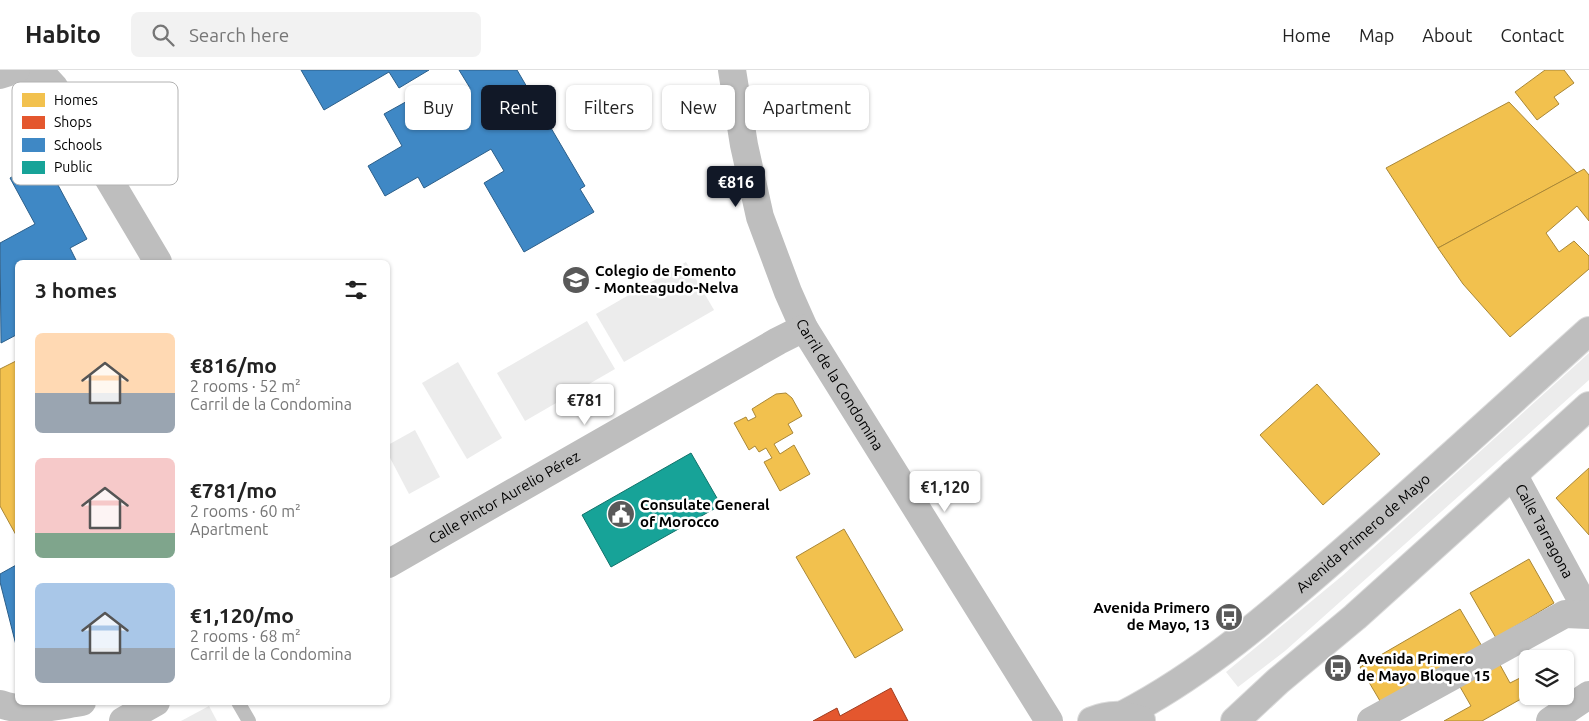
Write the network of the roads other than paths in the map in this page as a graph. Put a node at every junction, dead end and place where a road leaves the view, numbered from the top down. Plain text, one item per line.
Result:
1 (16, 70) edge
2 (27, 70) edge
3 (732, 70) edge
4 (0, 75) edge
5 (49, 82) edge
6 (112, 185) edge
7 (157, 260) edge
8 (804, 328) junction
9 (1589, 331) edge
10 (1589, 406) edge
11 (1513, 474) junction
12 (390, 563) edge
13 (1589, 615) edge
14 (1589, 694) edge
15 (0, 704) edge
16 (63, 705) edge
17 (151, 705) edge
18 (240, 705) edge
19 (1133, 718) edge
20 (123, 721) edge
21 (248, 721) edge
22 (1049, 721) edge
23 (1092, 721) edge
24 (1235, 721) edge
25 (1371, 721) edge
26 (1550, 721) edge

1 - 4 street
2 - 5 street
3 - 8 street, Carril de la Condomina
6 - 7 street
8 - 12 street, Calle Pintor Aurelio Pérez
8 - 22 street, Carril de la Condomina
9 - 19 street, Avenida Primero de Mayo
10 - 11 street
11 - 13 street, Calle Tarragona
11 - 24 street
13 - 25 street
14 - 26 street
15 - 16 street
17 - 20 street
18 - 21 lane
19 - 23 street, Avenida Primero de Mayo

